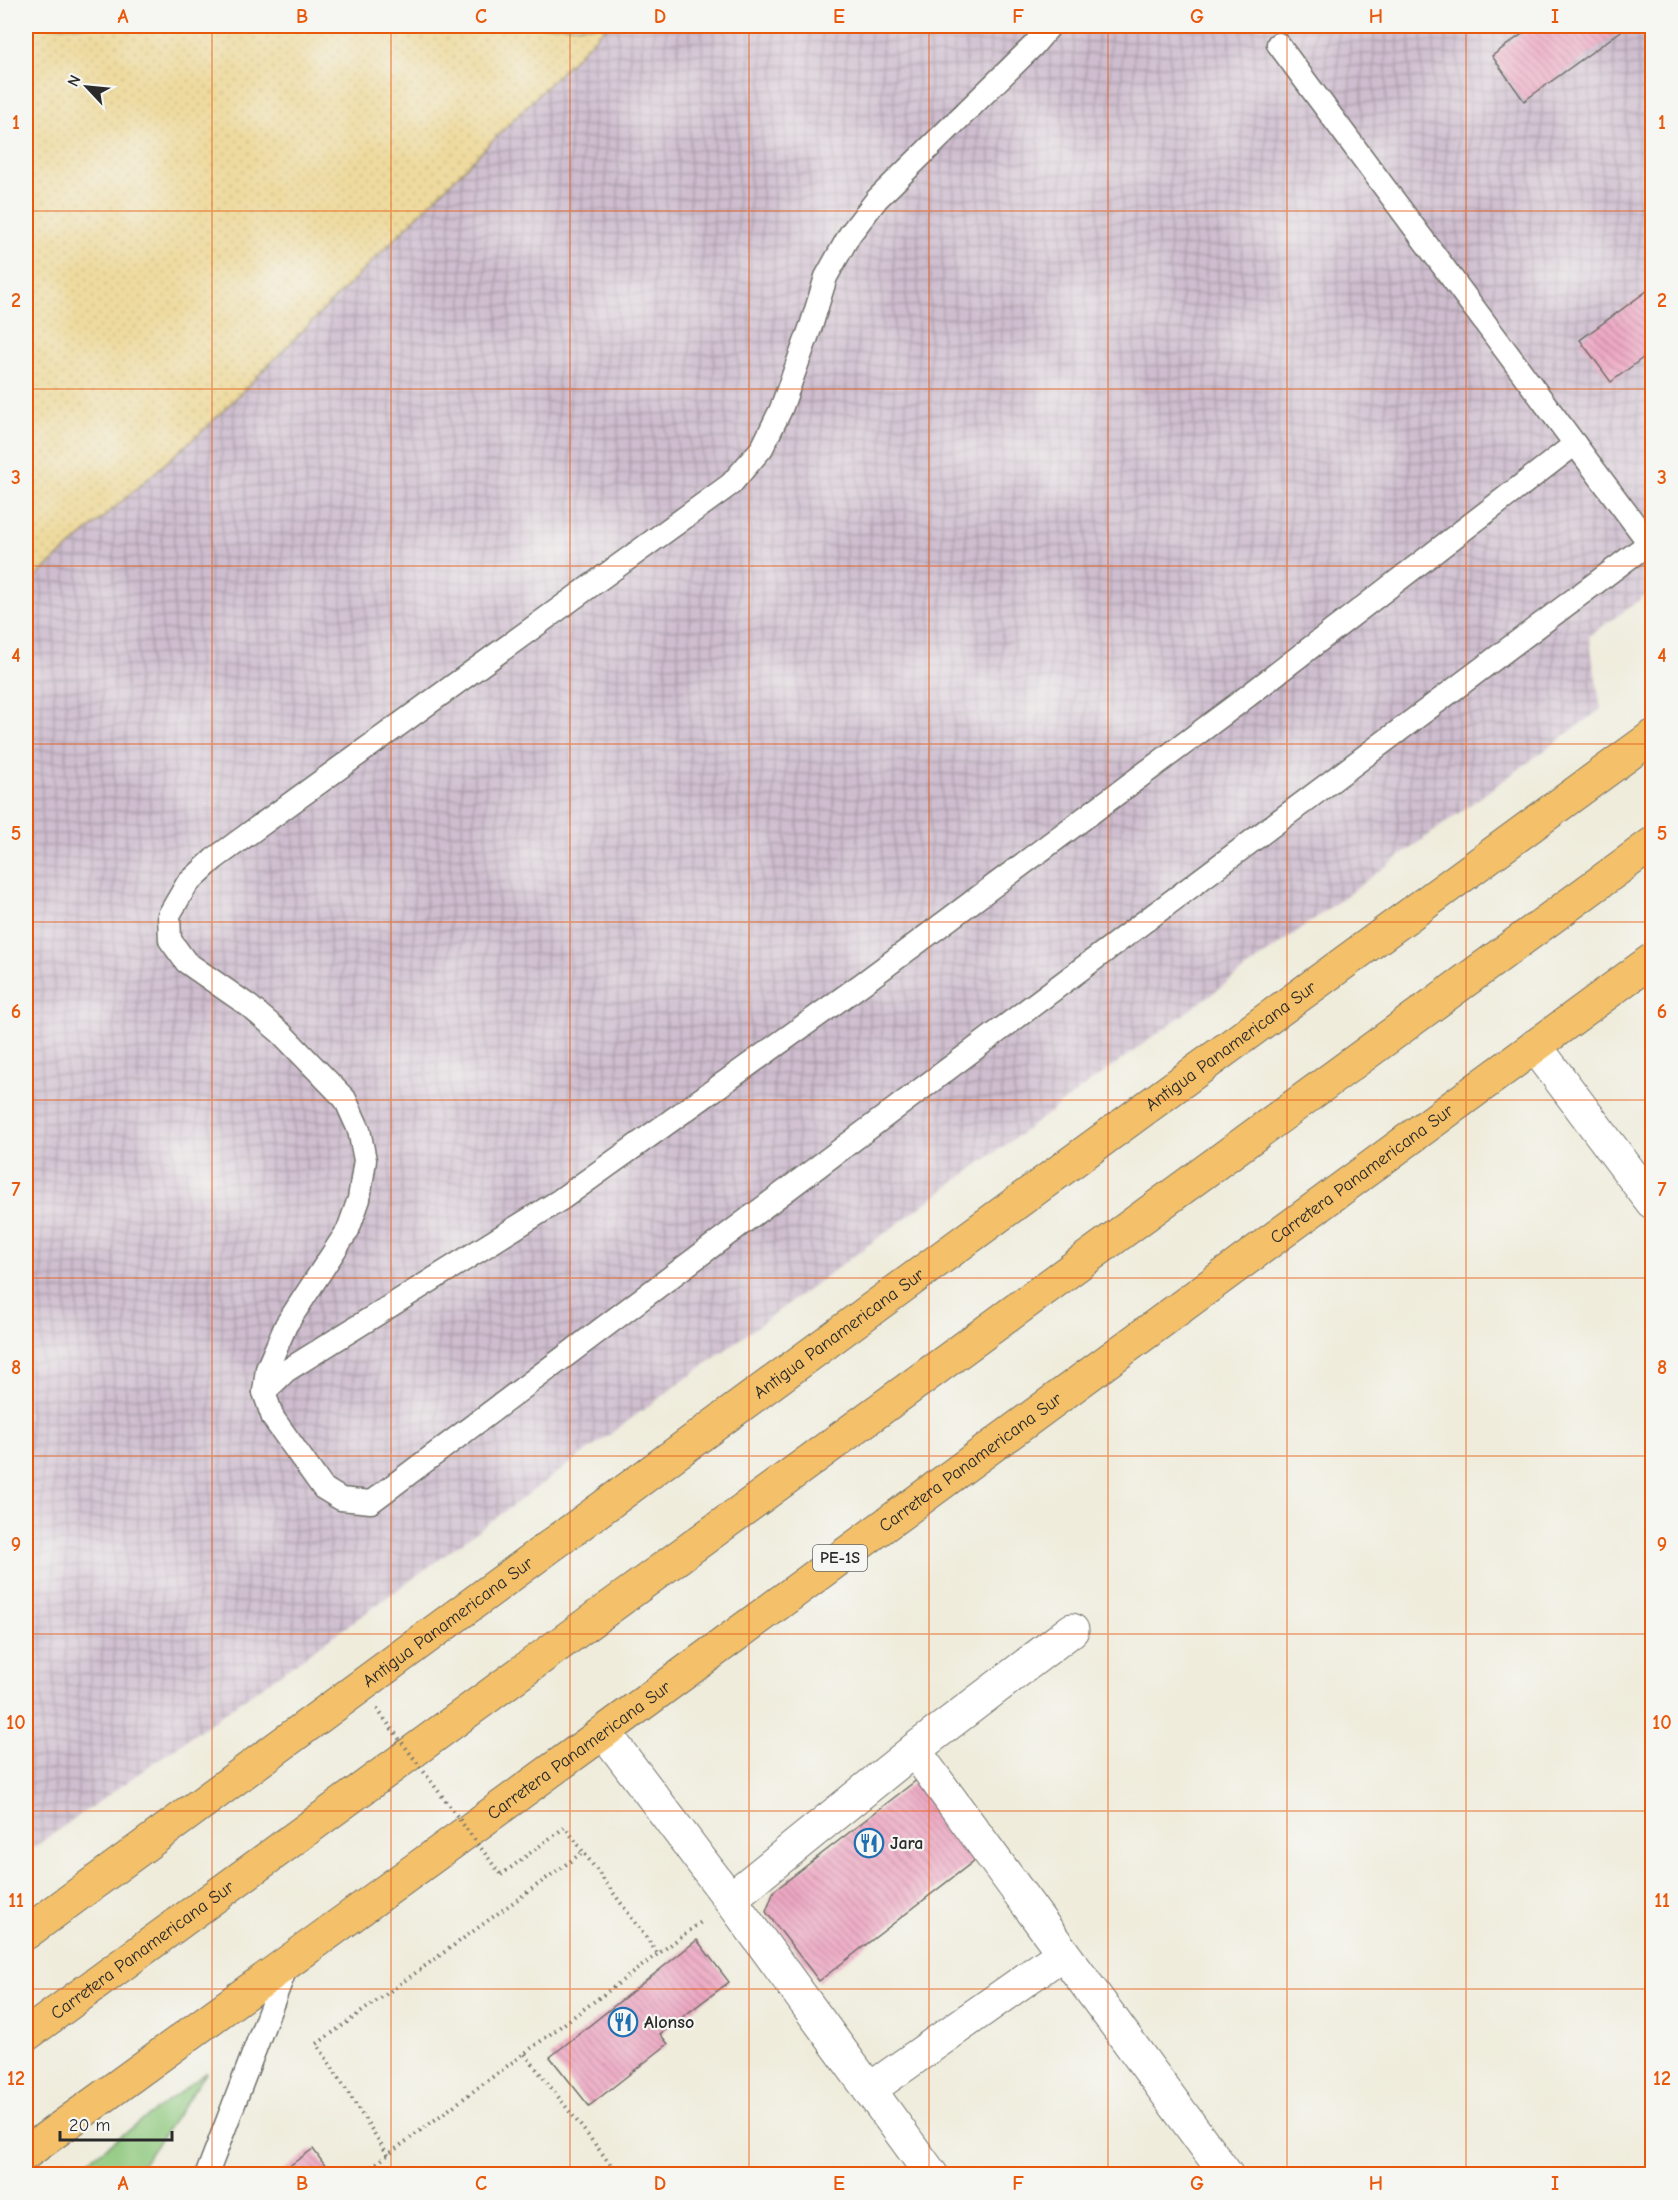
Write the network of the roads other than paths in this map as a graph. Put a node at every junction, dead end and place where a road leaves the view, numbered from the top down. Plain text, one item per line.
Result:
1 (1050, 26) edge
2 (1278, 44) dead end
3 (1575, 444) junction
4 (1651, 546) edge
5 (1653, 737) edge
6 (1653, 844) edge
7 (1653, 960) edge
8 (1535, 1046) junction
9 (1653, 1202) edge
10 (264, 1392) junction
11 (1072, 1630) dead end
12 (604, 1732) junction
13 (914, 1750) junction
14 (730, 1899) junction
15 (26, 1933) edge
16 (1063, 1953) junction
17 (288, 1962) junction
18 (26, 2035) edge
19 (869, 2090) junction
20 (26, 2153) edge
21 (207, 2175) edge
22 (931, 2175) edge
23 (1226, 2175) edge

1 - 10 lane
2 - 3 lane
3 - 4 lane
3 - 10 lane
4 - 10 lane
5 - 15 main road, Antigua Panamericana Sur
6 - 18 main road, Carretera Panamericana Sur
7 - 8 main road, Carretera Panamericana Sur / PE-1S
8 - 9 street
8 - 12 main road, Carretera Panamericana Sur / PE-1S
11 - 13 street
12 - 14 street
12 - 17 main road, Carretera Panamericana Sur / PE-1S
13 - 14 street
13 - 16 street
14 - 19 street
16 - 19 street
16 - 23 street
17 - 20 main road, Carretera Panamericana Sur / PE-1S
17 - 21 lane
19 - 22 street

